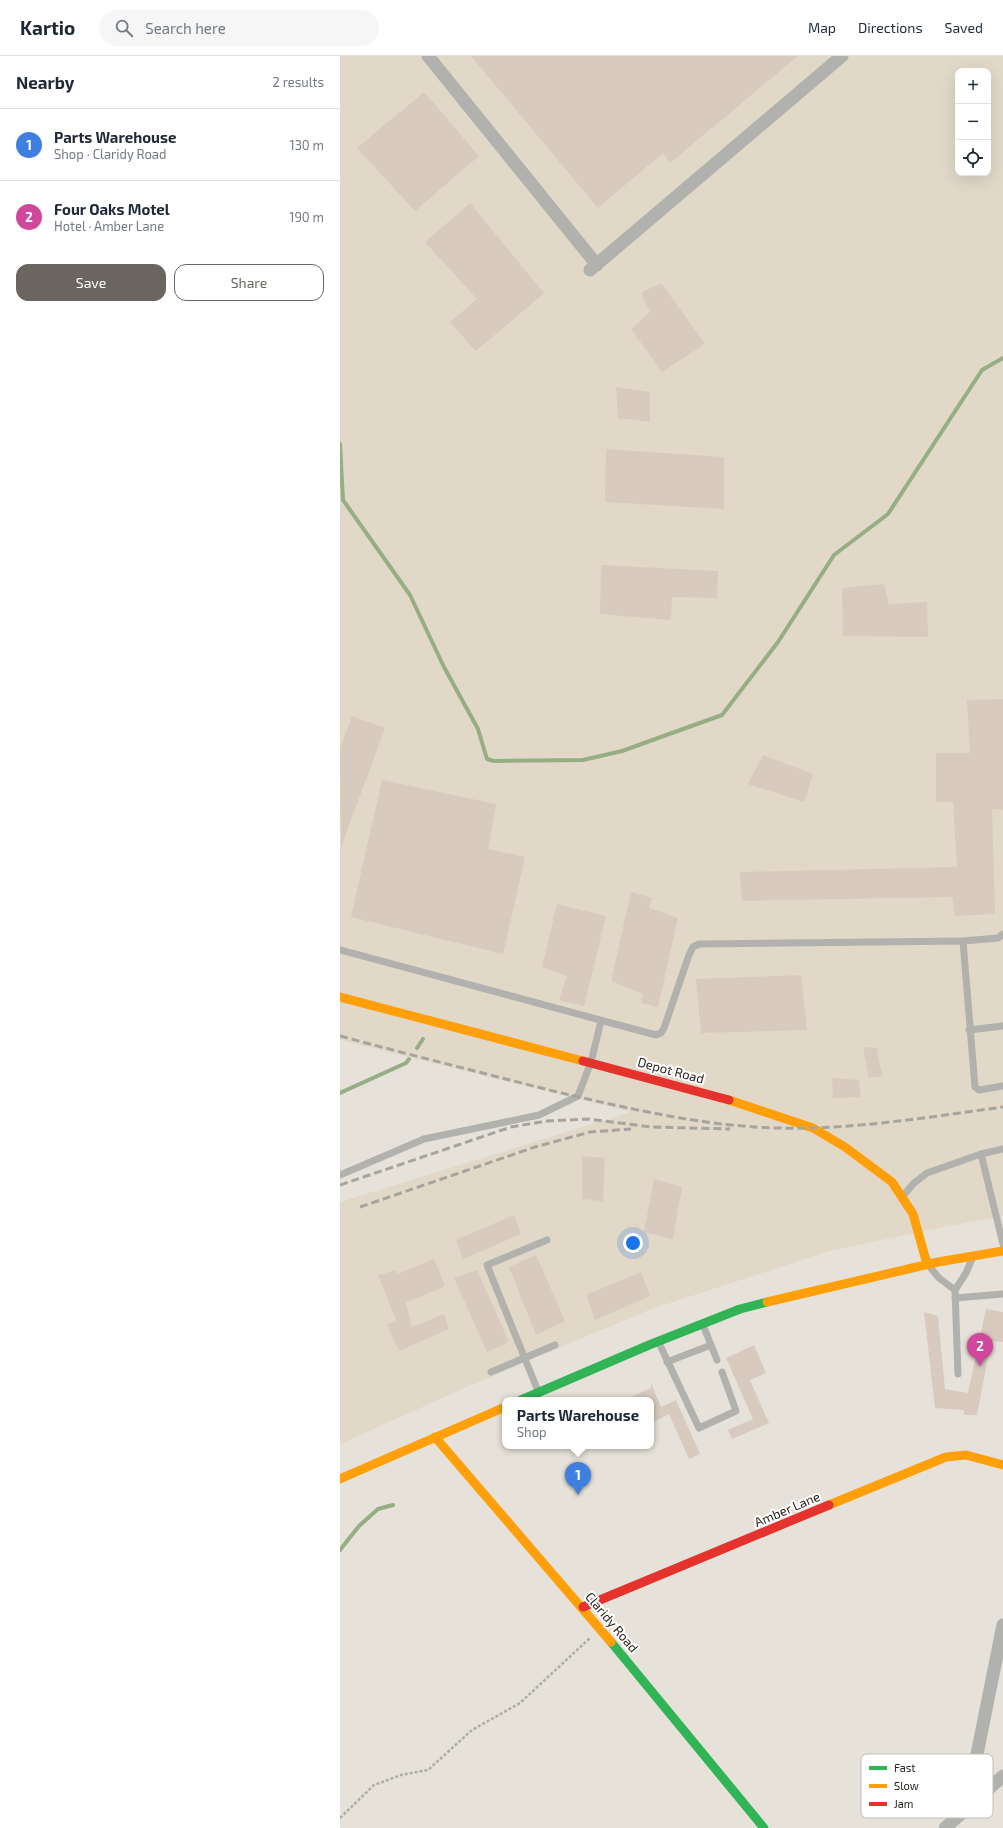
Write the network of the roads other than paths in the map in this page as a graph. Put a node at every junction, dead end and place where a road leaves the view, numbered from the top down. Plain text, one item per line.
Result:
1 (428, 56) edge
2 (842, 56) edge
3 (1003, 934) edge
4 (963, 941) junction
5 (340, 950) edge
6 (340, 997) edge
7 (601, 1021) junction
8 (1003, 1026) edge
9 (969, 1030) junction
10 (591, 1062) junction
11 (1003, 1086) edge
12 (1003, 1149) edge
13 (980, 1154) junction
14 (340, 1175) edge
15 (902, 1197) junction
16 (547, 1240) dead end
17 (1003, 1244) edge
18 (1003, 1251) edge
19 (974, 1256) junction
20 (927, 1264) junction
21 (955, 1290) junction
22 (1003, 1294) edge
23 (956, 1298) junction
24 (702, 1324) junction
25 (658, 1341) junction
26 (555, 1345) dead end
27 (711, 1345) junction
28 (525, 1358) junction
29 (717, 1360) dead end
30 (668, 1362) junction
31 (491, 1372) dead end
32 (722, 1372) dead end
33 (958, 1374) dead end
34 (539, 1393) junction
35 (529, 1397) edge
36 (502, 1408) edge
37 (435, 1437) junction
38 (1003, 1465) edge
39 (340, 1479) edge
40 (583, 1608) junction
41 (1003, 1625) edge
42 (977, 1754) edge
43 (1003, 1776) edge
44 (993, 1785) edge
45 (956, 1818) edge
46 (764, 1828) edge
47 (945, 1828) edge

1 - 2 street
3 - 4 lane
4 - 7 lane
4 - 9 lane
5 - 7 lane
6 - 10 street, Depot Road
7 - 10 lane
8 - 9 lane
9 - 11 lane
10 - 14 lane
10 - 15 street, Depot Road
12 - 13 lane
13 - 15 lane
13 - 17 lane
15 - 20 street, Depot Road
16 - 28 lane
18 - 19 street
19 - 20 street
19 - 21 lane
20 - 21 lane
20 - 24 street
21 - 23 lane
22 - 23 lane
23 - 33 lane
24 - 25 street
24 - 27 lane
25 - 30 lane
25 - 34 street
26 - 28 lane
27 - 29 lane
27 - 30 lane
28 - 31 lane
28 - 34 lane
30 - 32 lane
34 - 35 street
36 - 37 street
37 - 39 street
37 - 40 street, Claridy Road
38 - 40 street, Amber Lane
40 - 46 street, Claridy Road
41 - 42 street
43 - 44 street
45 - 47 street

